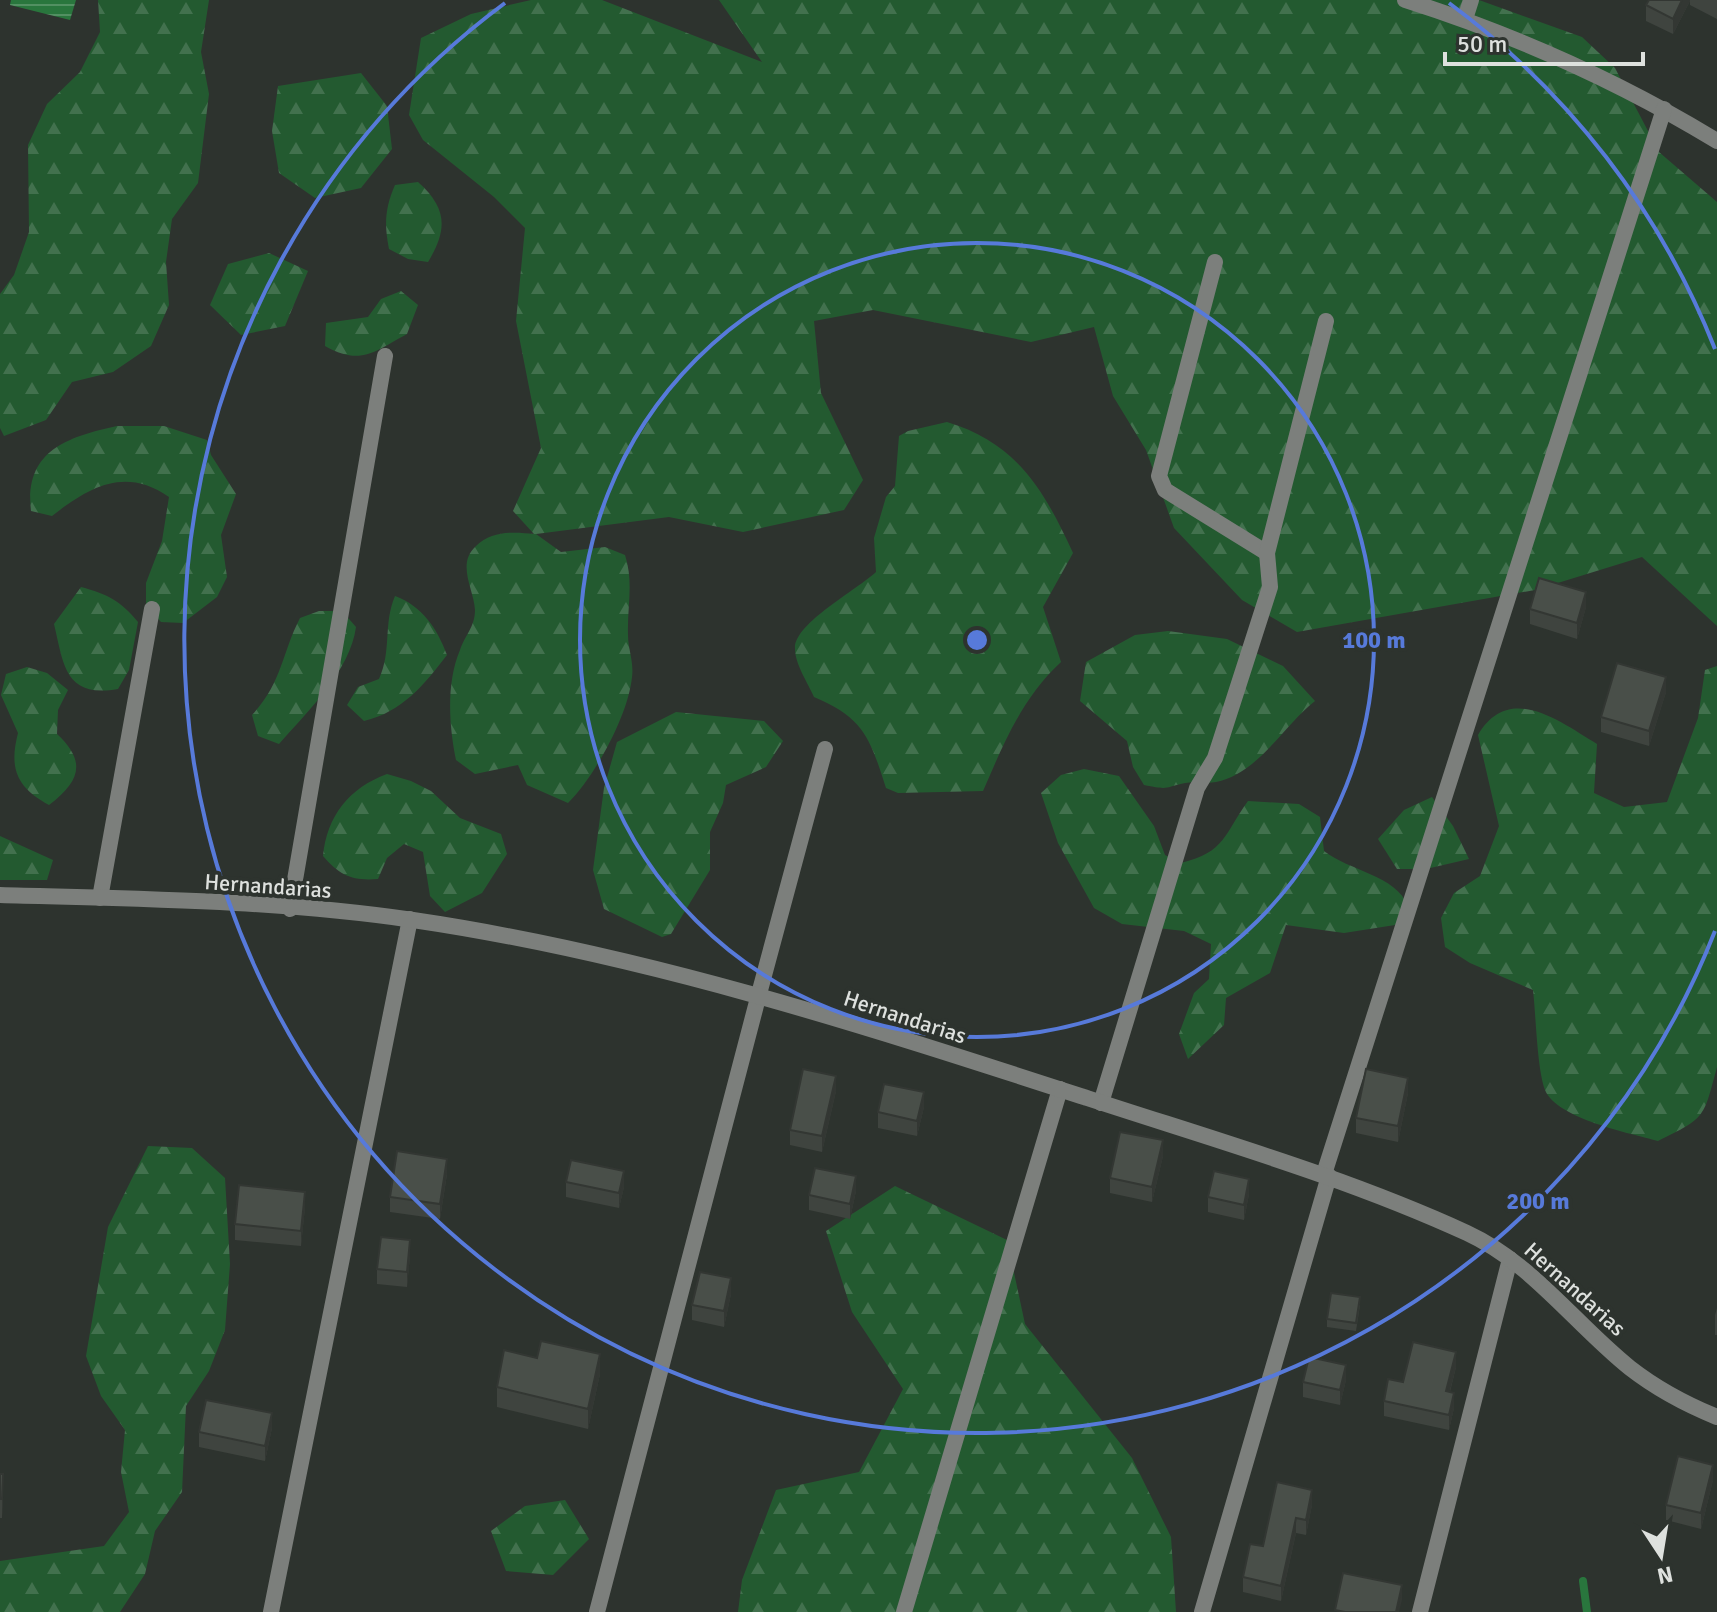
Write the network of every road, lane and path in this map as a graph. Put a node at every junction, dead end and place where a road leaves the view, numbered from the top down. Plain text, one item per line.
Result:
1 (1405, 0) edge
2 (1471, 0) edge
3 (1465, 19) junction
4 (1664, 109) junction
5 (1717, 141) edge
6 (1215, 262) dead end
7 (1326, 321) dead end
8 (385, 356) dead end
9 (1267, 553) junction
10 (152, 609) dead end
11 (825, 749) dead end
12 (0, 895) edge
13 (100, 898) junction
14 (290, 909) junction
15 (410, 919) junction
16 (759, 994) junction
17 (1060, 1089) junction
18 (1101, 1103) junction
19 (1326, 1175) junction
20 (1510, 1259) junction
21 (1717, 1417) edge
22 (271, 1612) edge
23 (597, 1612) edge
24 (904, 1612) edge
25 (1202, 1612) edge
26 (1420, 1612) edge

1 - 3 street
2 - 3 street
3 - 4 street
4 - 5 street
4 - 19 street
6 - 9 street
7 - 9 street
8 - 14 street
9 - 18 street
10 - 13 street
11 - 16 street
12 - 13 street, Hernandarias
13 - 14 street, Hernandarias
14 - 15 street, Hernandarias
15 - 16 street, Hernandarias
15 - 22 street
16 - 17 street, Hernandarias
16 - 23 street
17 - 18 street, Hernandarias
17 - 24 street
18 - 19 street, Hernandarias
19 - 20 street, Hernandarias
19 - 25 street
20 - 21 street, Hernandarias
20 - 26 street

